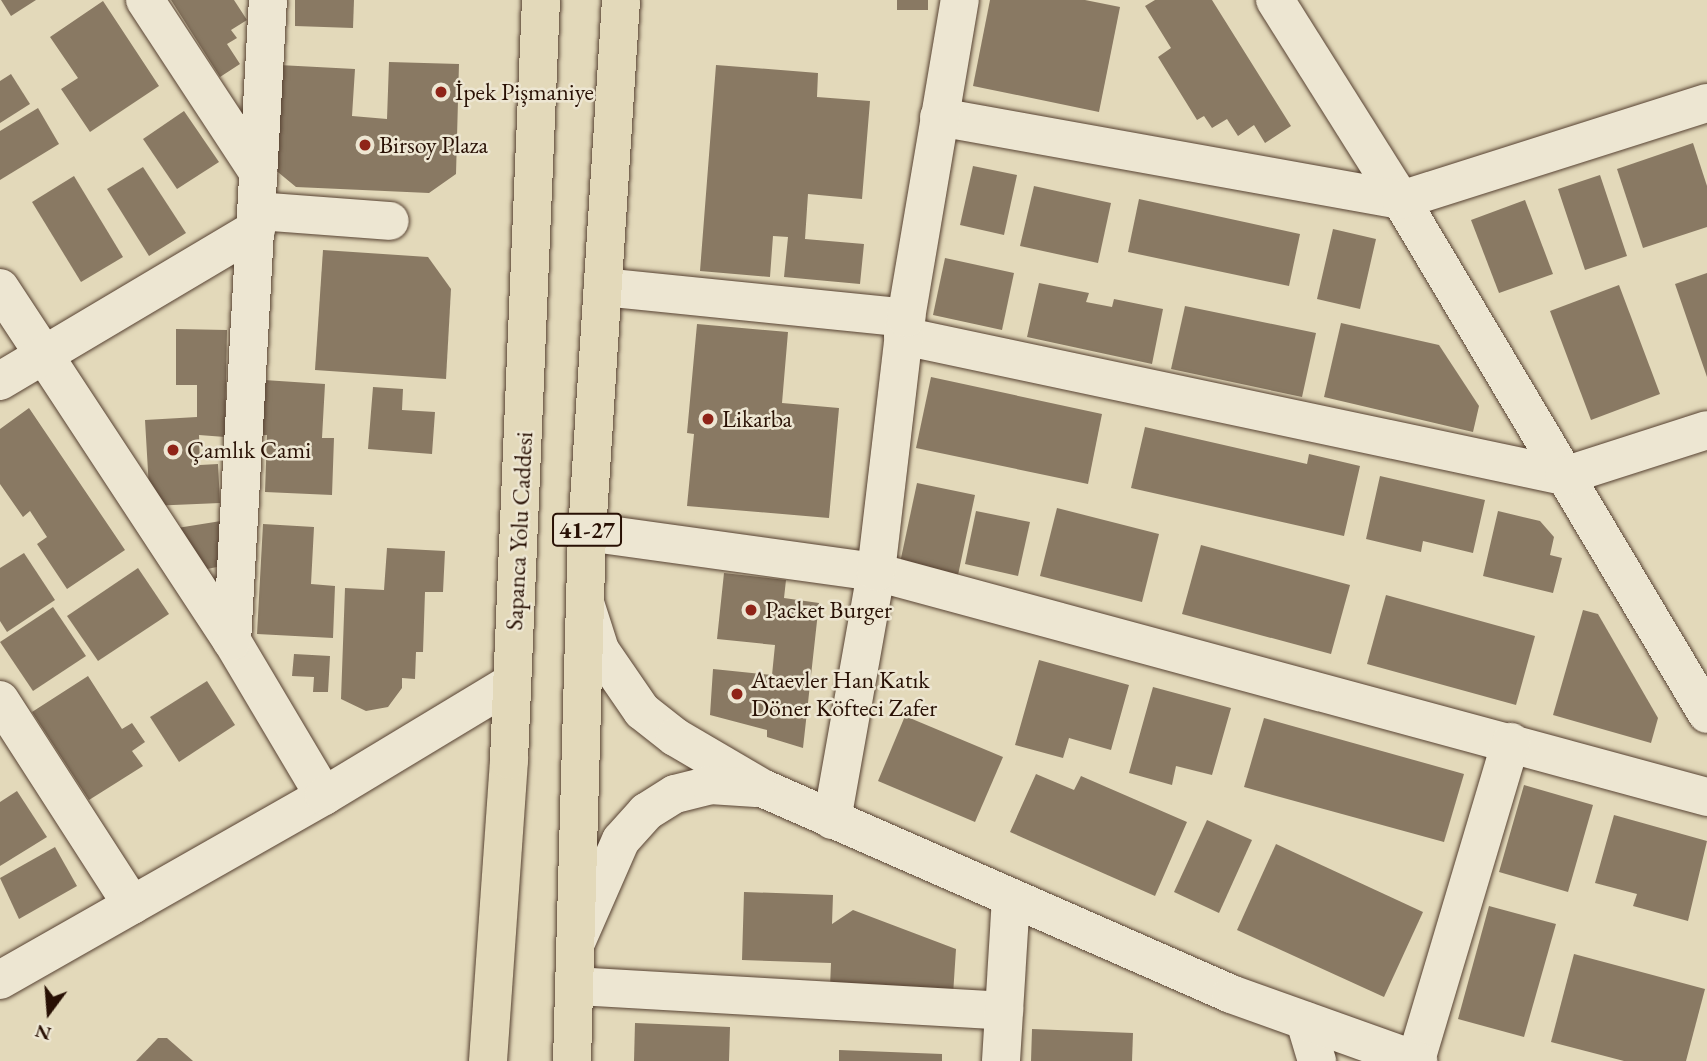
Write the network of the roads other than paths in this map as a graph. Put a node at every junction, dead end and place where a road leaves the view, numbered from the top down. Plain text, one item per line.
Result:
1 (145, 0) edge
2 (268, 0) edge
3 (541, 0) edge
4 (621, 0) edge
5 (960, 0) edge
6 (1275, 0) edge
7 (1707, 103) edge
8 (939, 117) junction
9 (258, 172) junction
10 (1401, 200) junction
11 (257, 220) junction
12 (390, 221) dead end
13 (603, 287) junction
14 (0, 288) edge
15 (905, 327) junction
16 (40, 355) junction
17 (0, 381) edge
18 (1707, 430) edge
19 (1563, 476) junction
20 (587, 531) junction
21 (876, 572) junction
22 (585, 602) junction
23 (232, 641) junction
24 (510, 684) junction
25 (0, 701) edge
26 (1707, 715) edge
27 (1511, 742) junction
28 (762, 788) junction
29 (324, 796) junction
30 (1707, 797) edge
31 (832, 820) junction
32 (1011, 898) junction
33 (132, 905) junction
34 (577, 940) junction
35 (0, 980) edge
36 (575, 986) junction
37 (1004, 1011) junction
38 (1305, 1021) junction
39 (488, 1061) edge
40 (572, 1061) edge
41 (1001, 1061) edge
42 (1317, 1061) edge
43 (1417, 1061) edge

1 - 9 street
2 - 9 street
3 - 24 highway, Sapanca Yolu Caddesi
4 - 13 highway, 41-27
5 - 8 street
6 - 10 street
7 - 10 street
8 - 10 street
8 - 15 street
9 - 11 street
10 - 19 street
11 - 12 street
11 - 16 street
11 - 23 street
13 - 15 street
13 - 20 highway, 41-27
14 - 16 street
15 - 19 street
15 - 21 street
16 - 17 street
16 - 23 street
18 - 19 street
19 - 26 street
20 - 21 street
20 - 22 highway, 41-27
21 - 27 street
21 - 31 street
22 - 28 street
22 - 34 highway, 41-27
23 - 29 street
24 - 29 street
24 - 39 highway, Sapanca Yolu Caddesi
25 - 33 street
27 - 30 street
27 - 43 street
28 - 31 street
28 - 34 street
29 - 33 street
31 - 32 street
32 - 37 street
32 - 38 street
33 - 35 street
34 - 36 highway, 41-27
36 - 37 street
36 - 40 highway, 41-27
37 - 41 street
38 - 42 street
38 - 43 street

